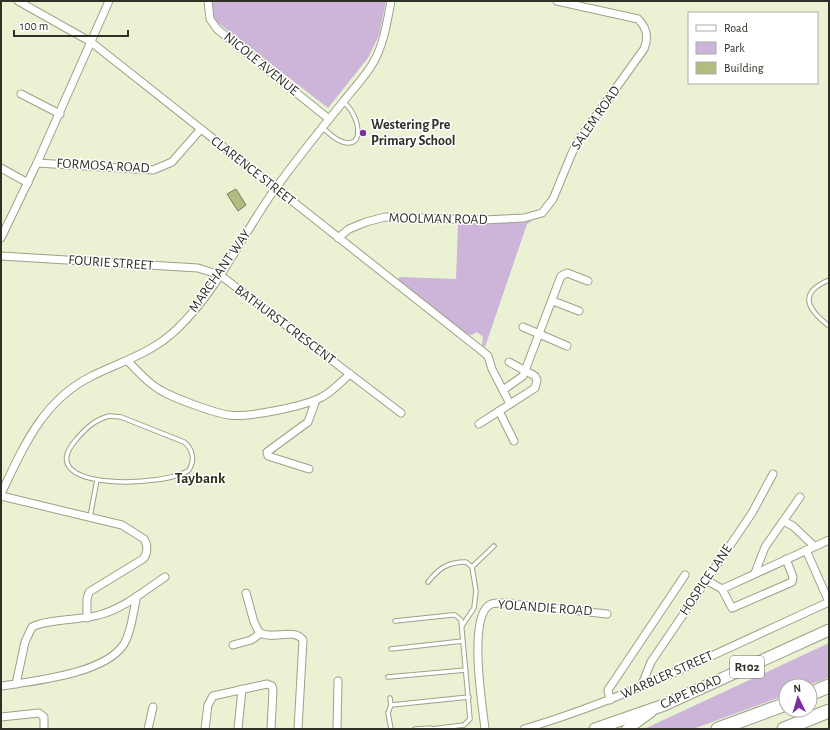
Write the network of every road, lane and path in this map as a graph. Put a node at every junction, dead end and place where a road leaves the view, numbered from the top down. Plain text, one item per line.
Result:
1 (18, 1) edge
2 (109, 1) edge
3 (208, 1) edge
4 (391, 1) edge
5 (557, 1) edge
6 (91, 42) junction
7 (21, 94) dead end
8 (343, 102) junction
9 (60, 114) junction
10 (329, 119) junction
11 (322, 128) junction
12 (200, 130) junction
13 (38, 163) junction
14 (1, 168) edge
15 (28, 183) junction
16 (276, 188) junction
17 (542, 213) joint
18 (1, 238) edge
19 (338, 238) junction
20 (1, 256) edge
21 (220, 275) junction
22 (829, 280) edge
23 (588, 281) dead end
24 (553, 301) junction
25 (579, 311) dead end
26 (829, 326) edge
27 (523, 327) dead end
28 (540, 334) junction
29 (567, 346) dead end
30 (128, 361) junction
31 (509, 362) dead end
32 (525, 371) junction
33 (350, 374) junction
34 (503, 390) junction
35 (316, 400) junction
36 (510, 404) junction
37 (499, 411) junction
38 (401, 413) dead end
39 (479, 424) dead end
40 (514, 441) dead end
41 (309, 469) dead end
42 (773, 474) dead end
43 (97, 480) junction
44 (1, 495) edge
45 (800, 497) dead end
46 (90, 517) junction
47 (782, 521) junction
48 (829, 540) edge
49 (494, 546) dead end
50 (814, 546) junction
51 (806, 550) junction
52 (786, 559) junction
53 (472, 567) junction
54 (755, 573) junction
55 (685, 575) dead end
56 (165, 577) dead end
57 (706, 580) junction
58 (428, 582) dead end
59 (722, 589) junction
60 (246, 593) dead end
61 (137, 596) junction
62 (829, 602) edge
63 (607, 614) dead end
64 (87, 618) junction
65 (395, 622) dead end
66 (462, 626) junction
67 (829, 630) edge
68 (261, 633) junction
69 (463, 641) junction
70 (233, 645) dead end
71 (392, 649) dead end
72 (466, 670) junction
73 (388, 677) dead end
74 (338, 681) dead end
75 (16, 684) junction
76 (1, 686) edge
77 (829, 686) edge
78 (641, 687) junction
79 (242, 689) junction
80 (818, 691) edge
81 (469, 697) junction
82 (390, 698) dead end
83 (610, 700) junction
84 (664, 705) junction
85 (391, 706) junction
86 (153, 707) dead end
87 (778, 707) edge
88 (829, 711) edge
89 (1, 717) edge
90 (438, 728) edge
91 (44, 729) edge
92 (148, 729) edge
93 (204, 729) edge
94 (238, 729) edge
95 (271, 729) edge
96 (298, 729) edge
97 (337, 729) edge
98 (391, 729) edge
99 (415, 729) edge
100 (432, 729) edge
101 (485, 729) edge
102 (524, 729) edge
103 (595, 729) edge
104 (627, 729) edge
105 (718, 729) edge
106 (784, 729) edge

1 - 6 street, CLARENCE STREET
2 - 6 street
3 - 10 street, NICOLE AVENUE
4 - 8 street, MARCHANT WAY
5 - 17 street, SALEM ROAD
6 - 9 street
6 - 12 street, CLARENCE STREET
7 - 9 street
8 - 10 street, MARCHANT WAY
8 - 11 lane
9 - 13 street
10 - 11 street, MARCHANT WAY
11 - 16 street, MARCHANT WAY
12 - 13 street, FORMOSA ROAD
12 - 16 street, CLARENCE STREET
13 - 15 street
14 - 15 street
15 - 18 street
16 - 19 street, CLARENCE STREET
16 - 21 street, MARCHANT WAY
17 - 19 street, MOOLMAN ROAD
19 - 34 street, CLARENCE STREET
20 - 21 street, FOURIE STREET
21 - 30 street, MARCHANT WAY
21 - 33 street, BATHURST CRESCENT
22 - 26 lane
23 - 24 street
24 - 25 street
24 - 28 street
27 - 28 street
28 - 29 street
28 - 32 street
30 - 35 street, BATHURST CRESCENT
30 - 44 street, MARCHANT WAY
31 - 32 street
32 - 34 street
32 - 36 street
33 - 35 street, BATHURST CRESCENT
33 - 38 street, BATHURST CRESCENT
34 - 36 street
35 - 41 street
36 - 37 street
37 - 39 street
37 - 40 street
42 - 57 street, HOSPICE LANE
43 - 43 lane
43 - 46 lane
44 - 46 street
45 - 47 street
46 - 64 street
47 - 50 street
47 - 54 street
48 - 50 street
49 - 53 lane
50 - 51 street
51 - 52 street
51 - 62 street
52 - 54 street
52 - 59 street
53 - 58 lane
53 - 66 lane
54 - 59 street
55 - 83 street
56 - 61 street
57 - 59 street
57 - 78 street, HOSPICE LANE
60 - 68 street
61 - 64 street
61 - 75 street
62 - 78 street, WARBLER STREET
63 - 101 street, YOLANDIE ROAD
64 - 75 street
65 - 66 lane
66 - 69 lane
67 - 84 main road, CAPE ROAD / R102
68 - 70 street
68 - 96 street
69 - 71 lane
69 - 72 lane
72 - 73 lane
72 - 81 lane
74 - 97 street
75 - 76 street
77 - 80 highway
78 - 83 street, WARBLER STREET
79 - 93 street
79 - 94 street
79 - 95 street
81 - 85 lane
81 - 90 lane
82 - 85 lane
83 - 102 street, WARBLER STREET
84 - 103 main road, CAPE ROAD / R102
84 - 104 main road
85 - 98 lane
86 - 92 street
87 - 105 highway
88 - 106 highway
89 - 91 street
90 - 100 lane
99 - 100 lane

